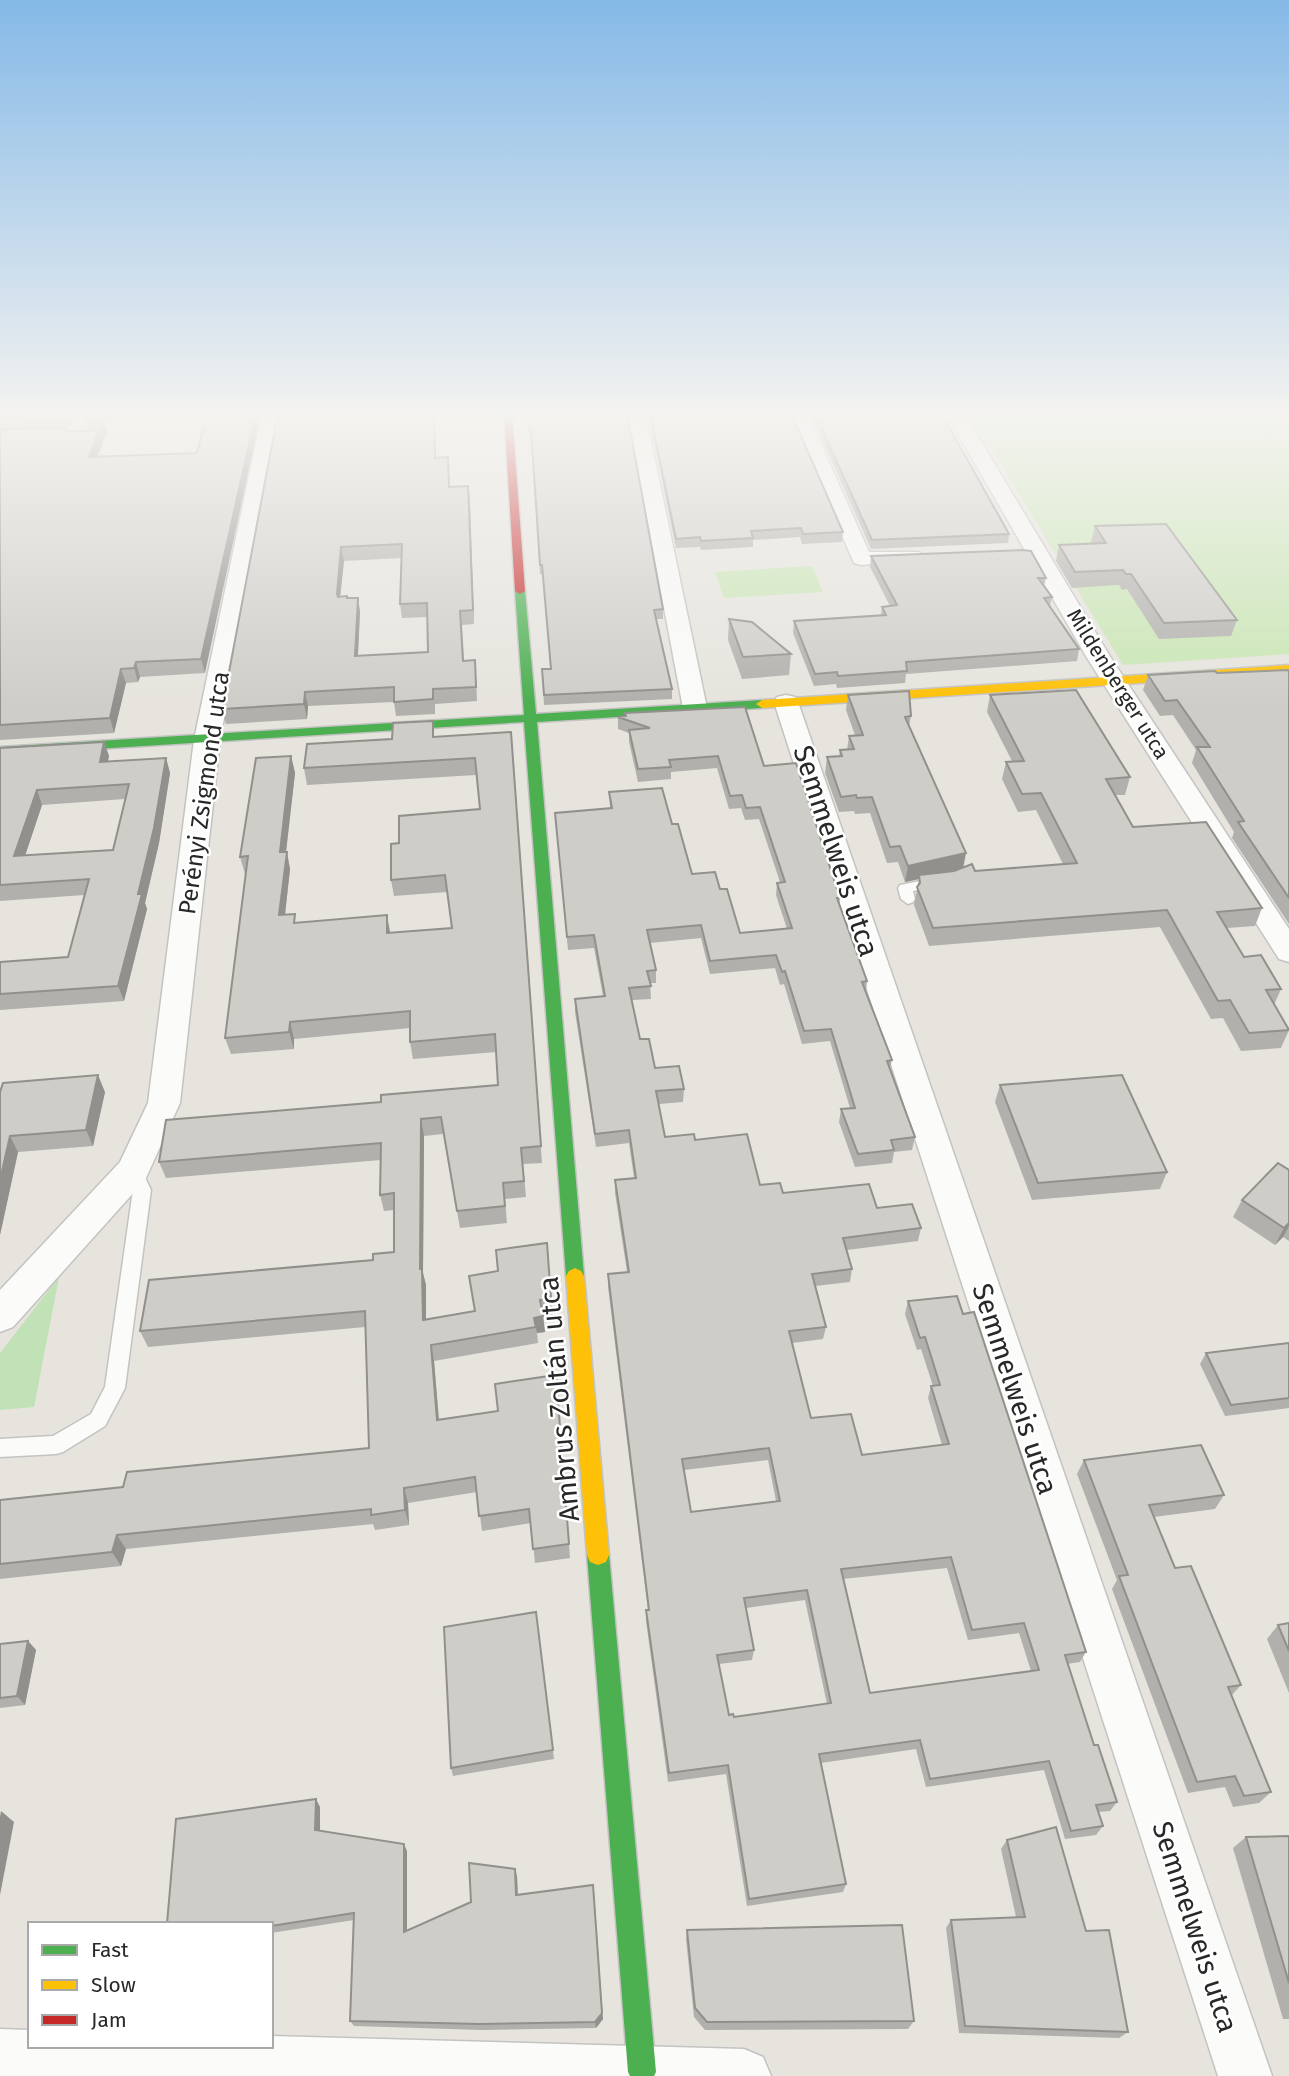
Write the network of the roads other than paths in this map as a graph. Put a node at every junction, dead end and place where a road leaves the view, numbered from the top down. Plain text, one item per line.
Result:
1 (252, 510) edge
2 (514, 510) edge
3 (655, 510) edge
4 (840, 510) edge
5 (1004, 510) edge
6 (938, 555) edge
7 (1289, 669) edge
8 (1115, 679) junction
9 (786, 702) junction
10 (695, 708) junction
11 (528, 720) junction
12 (207, 740) junction
13 (0, 751) edge
14 (950, 881) edge
15 (908, 899) dead end
16 (1289, 951) edge
17 (133, 1170) junction
18 (0, 1316) edge
19 (0, 1448) edge
20 (0, 2056) edge
21 (642, 2072) junction
22 (566, 2073) edge
23 (744, 2076) edge
24 (1245, 2076) edge

1 - 12 street, Perényi Zsigmond utca
2 - 11 street, Ambrus Zoltán utca
3 - 10 street
4 - 6 street
5 - 8 street, Mildenberger utca
7 - 8 street
8 - 9 street
8 - 16 street, Mildenberger utca
9 - 10 street
9 - 24 street, Semmelweis utca
10 - 11 street
11 - 12 street
11 - 21 street, Ambrus Zoltán utca
12 - 13 street
12 - 17 street, Perényi Zsigmond utca
14 - 15 lane
17 - 18 street, Perényi Zsigmond utca
17 - 19 lane
20 - 22 street
21 - 22 street
21 - 23 street

